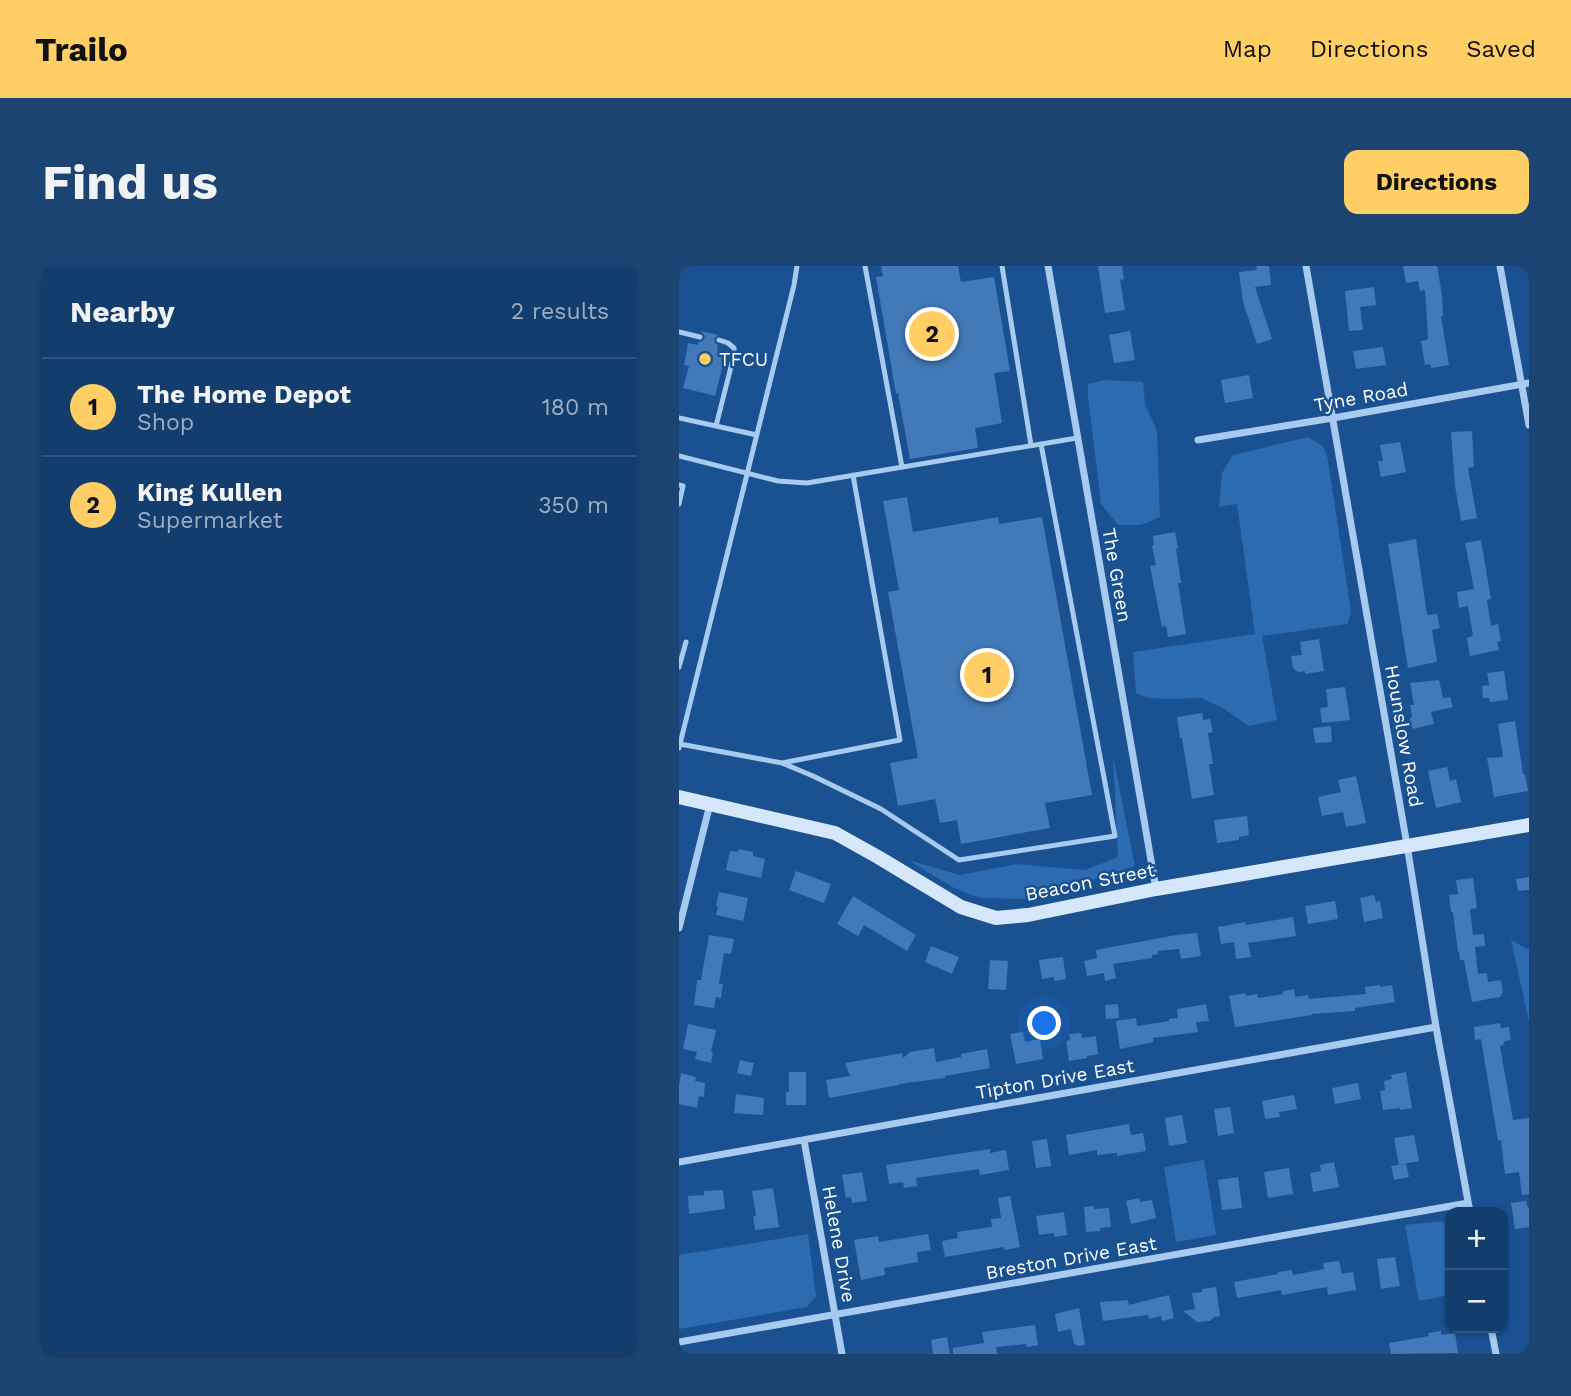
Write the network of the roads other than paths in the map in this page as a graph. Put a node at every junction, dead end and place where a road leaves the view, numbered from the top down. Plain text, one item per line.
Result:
1 (797, 266) edge
2 (865, 266) edge
3 (1002, 266) edge
4 (1048, 266) edge
5 (1306, 266) edge
6 (1500, 266) edge
7 (679, 332) edge
8 (700, 337) dead end
9 (719, 340) dead end
10 (1525, 384) edge
11 (679, 418) edge
12 (1333, 418) junction
13 (1529, 425) edge
14 (716, 426) junction
15 (757, 435) junction
16 (1077, 438) junction
17 (1198, 440) dead end
18 (1041, 444) junction
19 (1031, 445) junction
20 (679, 456) edge
21 (902, 467) junction
22 (747, 473) junction
23 (853, 475) junction
24 (681, 485) edge
25 (679, 504) edge
26 (686, 642) dead end
27 (679, 667) edge
28 (680, 746) edge
29 (782, 763) junction
30 (679, 797) edge
31 (710, 804) junction
32 (1529, 825) edge
33 (1407, 845) junction
34 (1156, 889) junction
35 (679, 928) edge
36 (1436, 1027) junction
37 (804, 1140) junction
38 (679, 1162) edge
39 (1469, 1207) edge
40 (1445, 1212) edge
41 (836, 1315) junction
42 (1492, 1333) edge
43 (679, 1342) edge
44 (842, 1354) edge
45 (1496, 1354) edge

1 - 15 lane
2 - 21 lane
3 - 19 lane
4 - 16 street, The Green
5 - 12 street, Hounslow Road
6 - 10 street
7 - 8 lane
9 - 14 lane
10 - 12 street, Tyne Road
10 - 13 street
11 - 14 lane
12 - 17 street, Tyne Road
12 - 33 street, Hounslow Road
14 - 15 lane
15 - 22 lane
16 - 18 lane
16 - 34 street, The Green
18 - 19 lane
18 - 29 lane
19 - 21 lane
20 - 22 lane
21 - 23 lane
22 - 23 lane
22 - 28 lane
23 - 29 lane
24 - 25 lane
26 - 27 lane
28 - 29 lane
30 - 31 street, Beacon Street
31 - 34 street, Beacon Street
31 - 35 street
32 - 33 street, Beacon Street
33 - 34 street, Beacon Street
33 - 36 street, Hounslow Road
36 - 37 street, Tipton Drive East
36 - 39 street, Hounslow Road
37 - 38 street, Tipton Drive East
37 - 41 street, Helene Drive
40 - 41 street, Breston Drive East
41 - 43 street, Breston Drive East
41 - 44 street, Helene Drive
42 - 45 street

